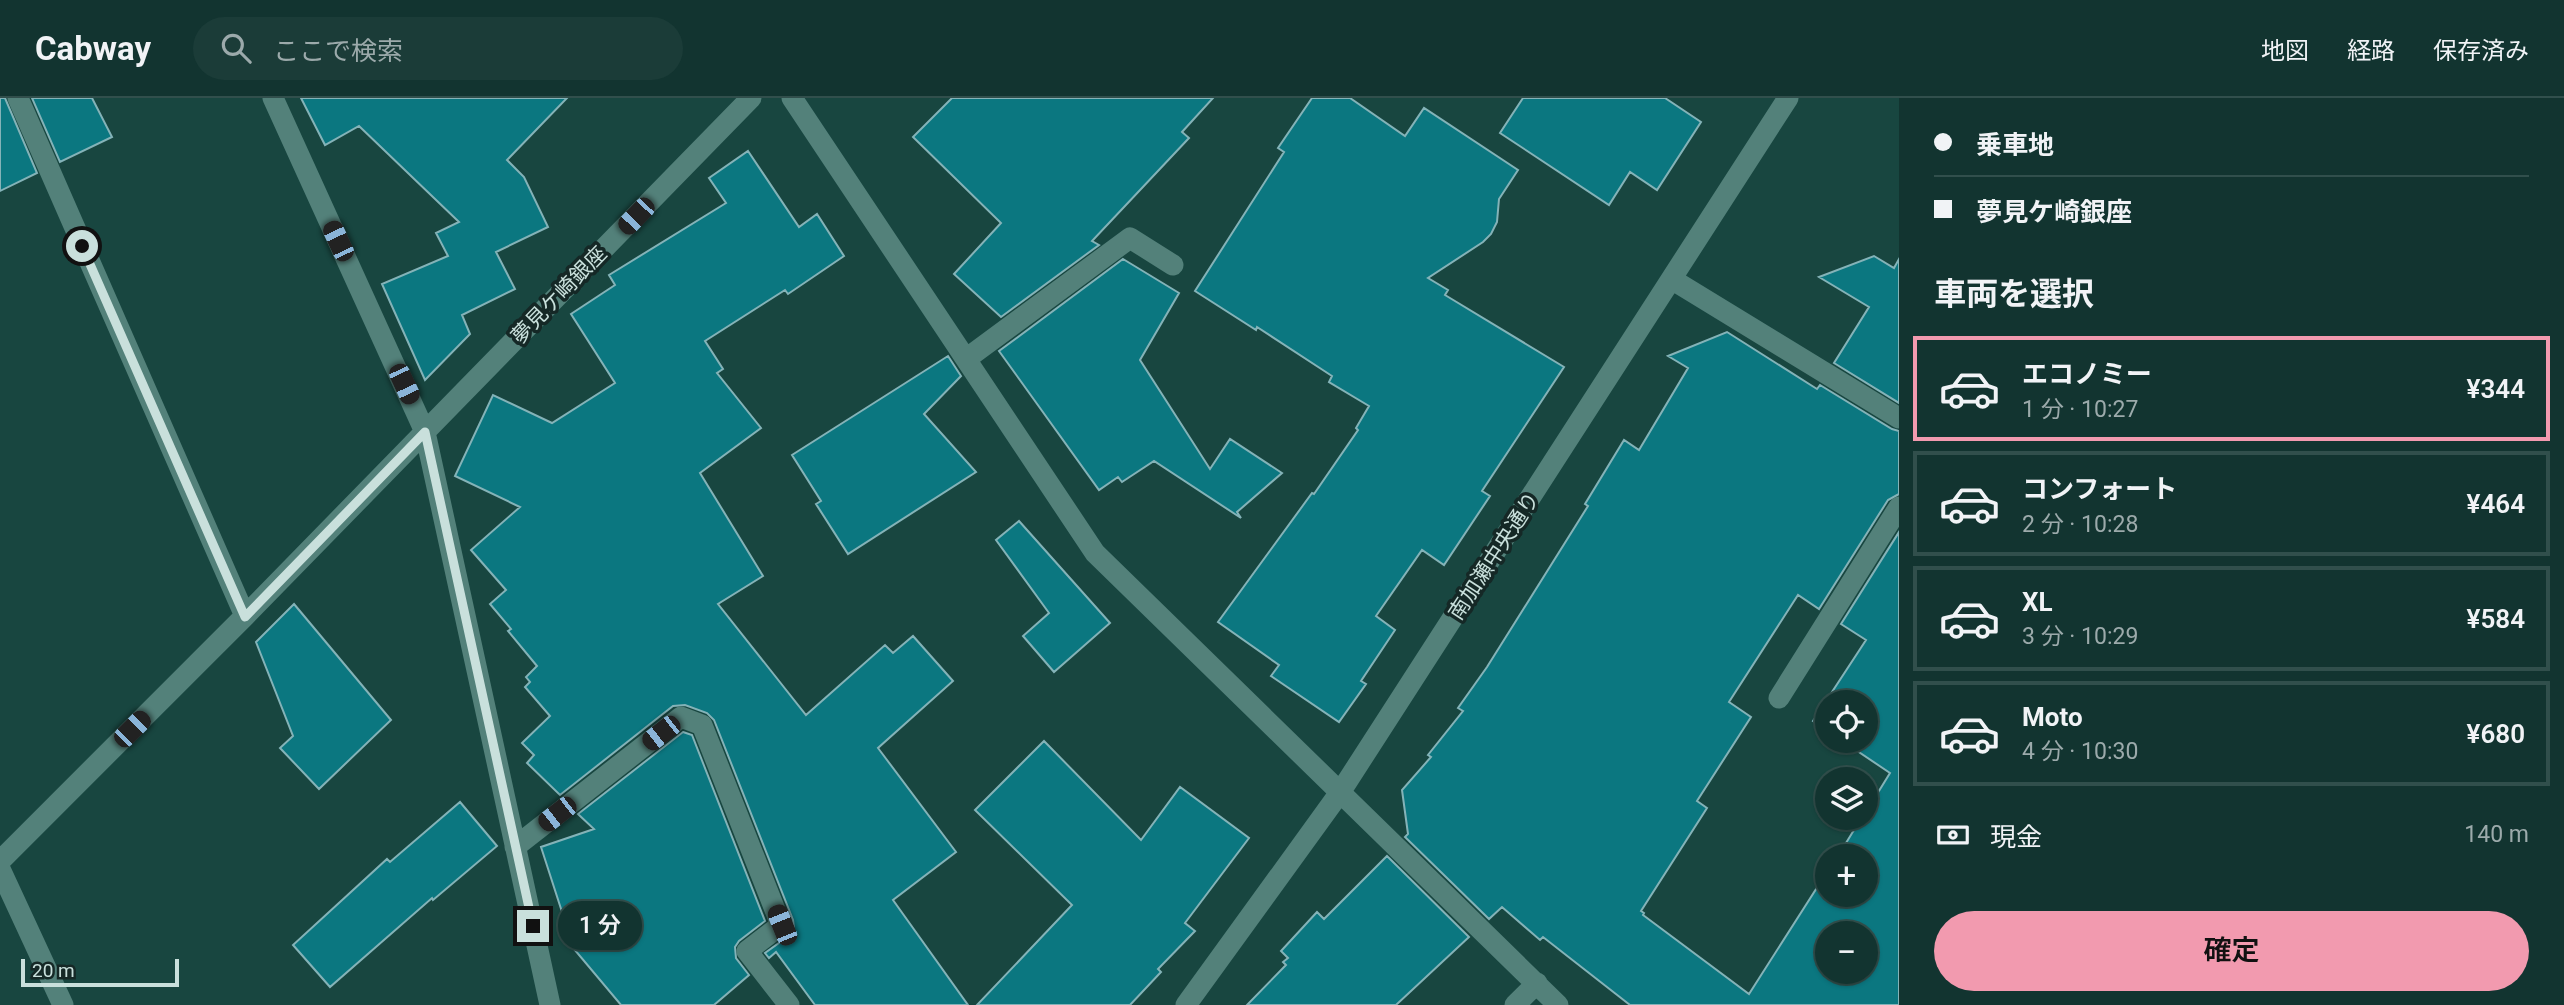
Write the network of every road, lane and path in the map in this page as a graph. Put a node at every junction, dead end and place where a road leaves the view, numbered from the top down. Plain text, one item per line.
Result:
1 (18, 98) edge
2 (273, 98) edge
3 (751, 98) edge
4 (792, 98) edge
5 (1788, 98) edge
6 (1173, 265) dead end
7 (1673, 280) junction
8 (966, 359) junction
9 (1899, 418) edge
10 (425, 432) junction
11 (1899, 507) edge
12 (245, 617) junction
13 (1779, 698) dead end
14 (1341, 791) junction
15 (515, 847) junction
16 (0, 860) edge
17 (0, 869) edge
18 (1537, 983) junction
19 (63, 1005) edge
20 (550, 1005) edge
21 (789, 1005) edge
22 (1186, 1005) edge
23 (1515, 1005) edge
24 (1558, 1005) edge

1 - 12 street
2 - 10 street
3 - 10 street, 夢見ケ崎銀座
4 - 8 street
5 - 7 street, 南加瀬中央通り
6 - 8 street
7 - 9 street
7 - 14 street, 南加瀬中央通り
8 - 14 street
10 - 12 street, 夢見ケ崎銀座
10 - 15 street
11 - 13 street
12 - 16 street, 夢見ケ崎銀座
14 - 18 street
14 - 22 street, 南加瀬中央通り
15 - 20 street
15 - 21 street
17 - 19 street
18 - 23 street
18 - 24 street

